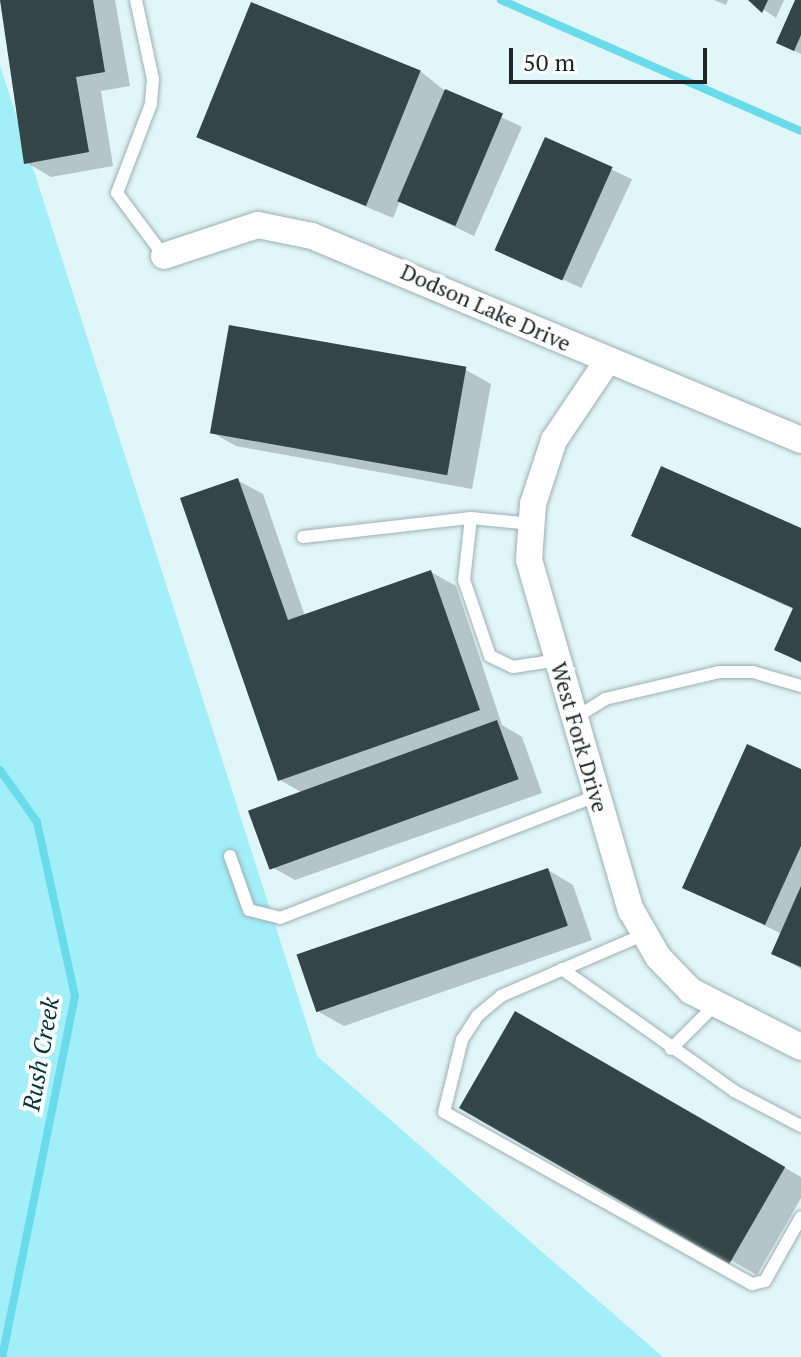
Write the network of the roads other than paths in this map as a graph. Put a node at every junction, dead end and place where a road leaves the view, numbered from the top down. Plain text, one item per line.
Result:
1 (136, 0) edge
2 (164, 256) joint
3 (608, 360) junction
4 (801, 440) edge
5 (471, 518) junction
6 (532, 524) junction
7 (303, 537) dead end
8 (558, 660) junction
9 (801, 686) edge
10 (575, 718) junction
11 (596, 796) junction
12 (230, 856) dead end
13 (645, 934) junction
14 (562, 969) junction
15 (714, 1006) junction
16 (801, 1047) edge
17 (671, 1049) junction
18 (801, 1126) edge
19 (801, 1217) edge

1 - 2 lane
2 - 3 street, Dodson Lake Drive
3 - 4 street, Dodson Lake Drive
3 - 6 street, West Fork Drive
5 - 6 lane
5 - 7 lane
5 - 8 lane
6 - 8 street, West Fork Drive
8 - 10 street, West Fork Drive
9 - 10 lane
10 - 11 street, West Fork Drive
11 - 12 lane
11 - 13 street, West Fork Drive
13 - 14 lane
13 - 15 street, West Fork Drive
14 - 17 lane
14 - 19 lane
15 - 16 street, West Fork Drive
15 - 17 lane
17 - 18 lane

